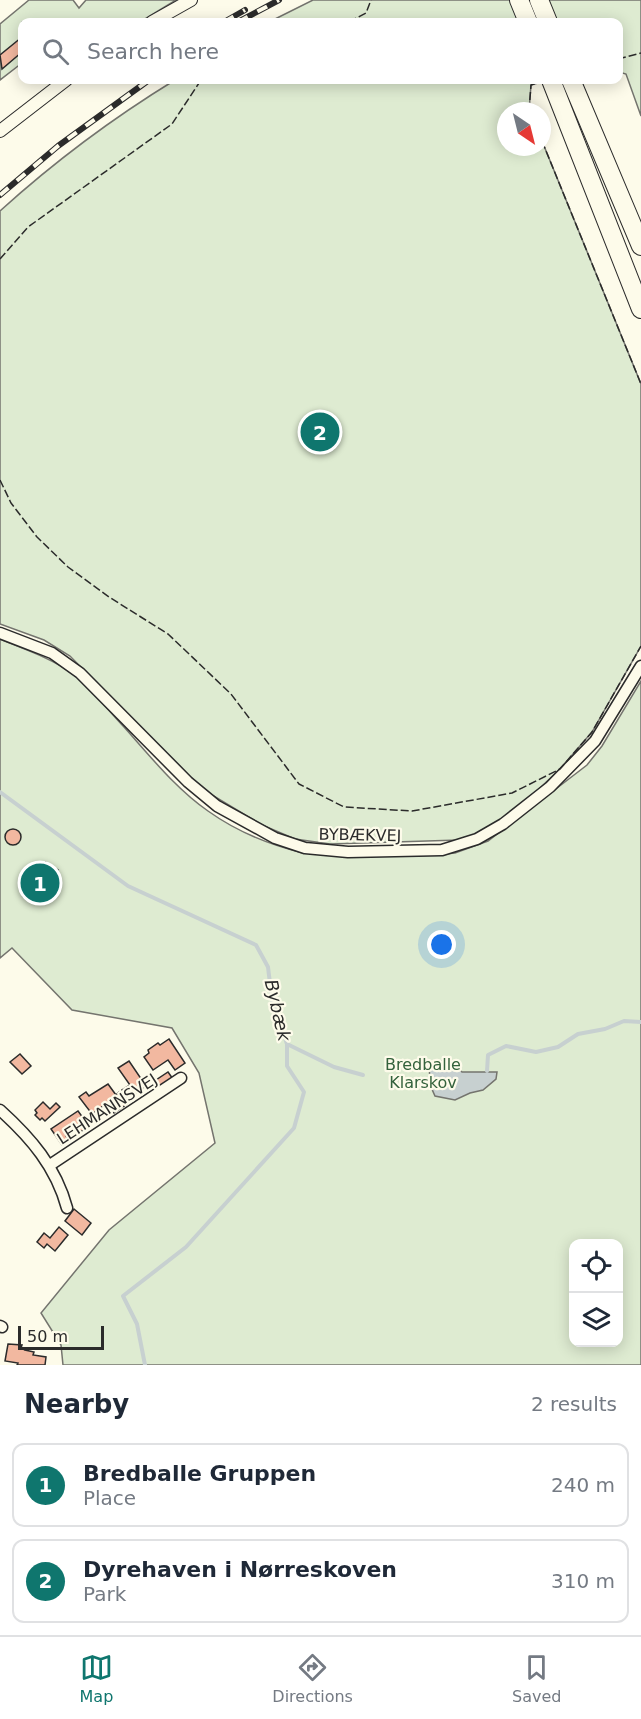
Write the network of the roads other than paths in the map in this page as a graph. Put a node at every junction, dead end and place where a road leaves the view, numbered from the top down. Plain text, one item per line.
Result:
1 (190, 0) edge
2 (519, 0) edge
3 (539, 0) edge
4 (159, 18) edge
5 (526, 18) edge
6 (546, 18) edge
7 (61, 84) edge
8 (553, 84) edge
9 (573, 84) edge
10 (0, 131) edge
11 (641, 246) edge
12 (641, 309) edge
13 (0, 633) edge
14 (641, 666) edge
15 (181, 1078) dead end
16 (0, 1110) edge
17 (50, 1165) junction
18 (67, 1208) dead end

1 - 4 street
2 - 5 highway
3 - 6 highway
7 - 10 street
8 - 12 highway
9 - 11 highway
13 - 14 street, BYBÆKVEJ
15 - 17 street, LEHMANNSVEJ
16 - 17 street, LEHMANNSVEJ
17 - 18 street, LEHMANNSVEJ

